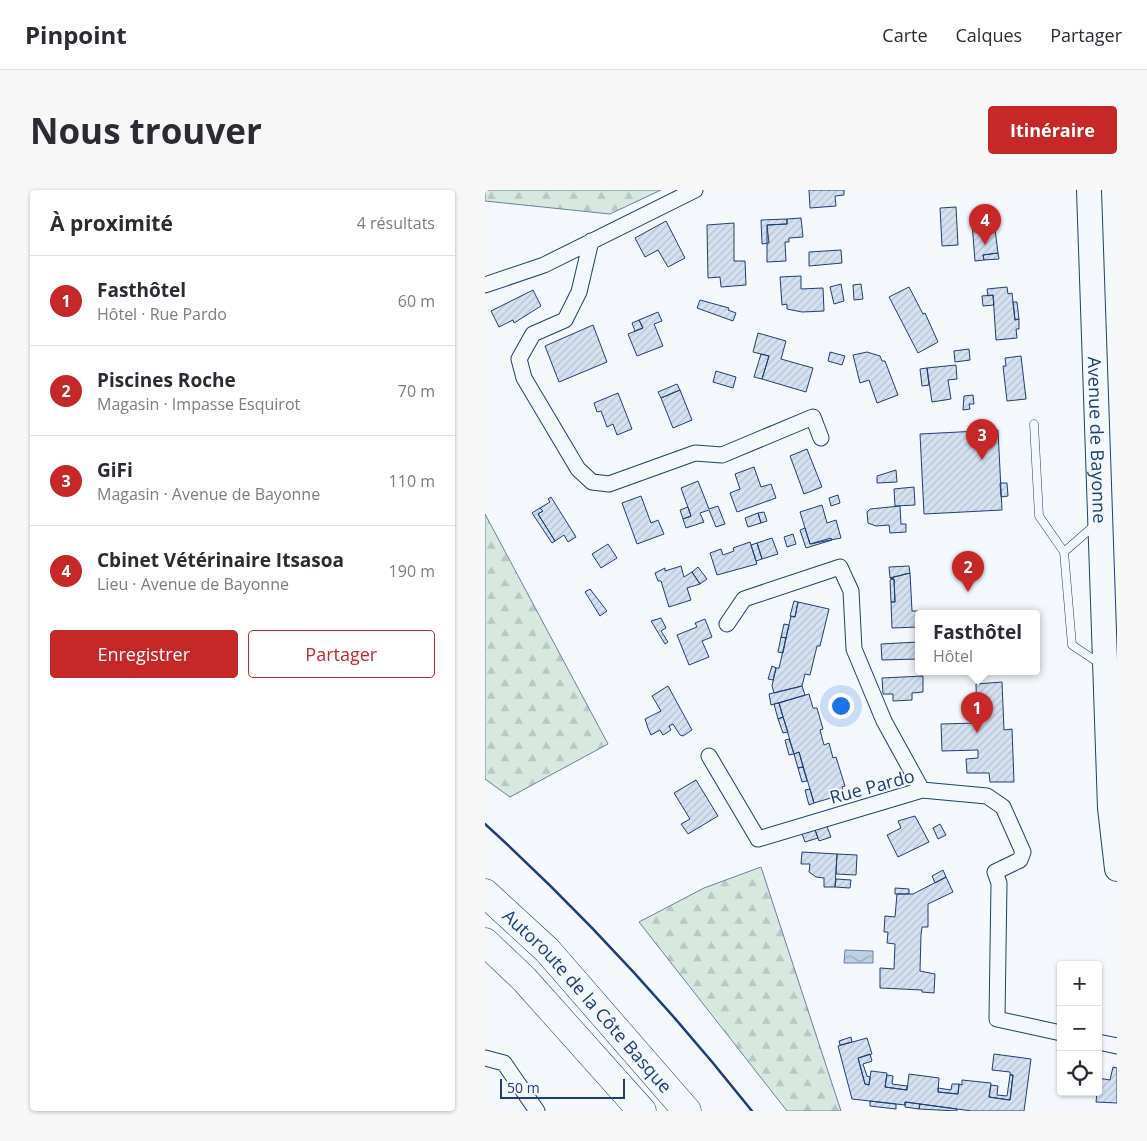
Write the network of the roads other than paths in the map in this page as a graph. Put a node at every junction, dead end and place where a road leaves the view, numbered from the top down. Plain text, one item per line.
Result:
1 (695, 190) edge
2 (1089, 190) edge
3 (591, 242) junction
4 (485, 285) edge
5 (1034, 424) dead end
6 (821, 438) dead end
7 (1101, 520) junction
8 (1064, 552) junction
9 (727, 624) dead end
10 (1106, 668) junction
11 (709, 756) dead end
12 (923, 790) junction
13 (1117, 869) edge
14 (485, 893) edge
15 (485, 942) edge
16 (1057, 1032) edge
17 (1102, 1043) edge
18 (1117, 1046) edge
19 (485, 1058) edge
20 (537, 1111) edge
21 (642, 1111) edge
22 (687, 1111) edge

1 - 3 street
2 - 7 main road, Avenue de Bayonne
3 - 4 street
3 - 6 street
5 - 8 lane
7 - 8 lane
7 - 10 main road, Avenue de Bayonne
8 - 10 lane
9 - 12 street
10 - 13 main road, Avenue de Bayonne
11 - 12 street, Rue Pardo
12 - 16 street, Rue Pardo
14 - 22 highway, Autoroute de la Côte Basque
15 - 21 highway, Autoroute de la Côte Basque
17 - 18 street
19 - 20 street

